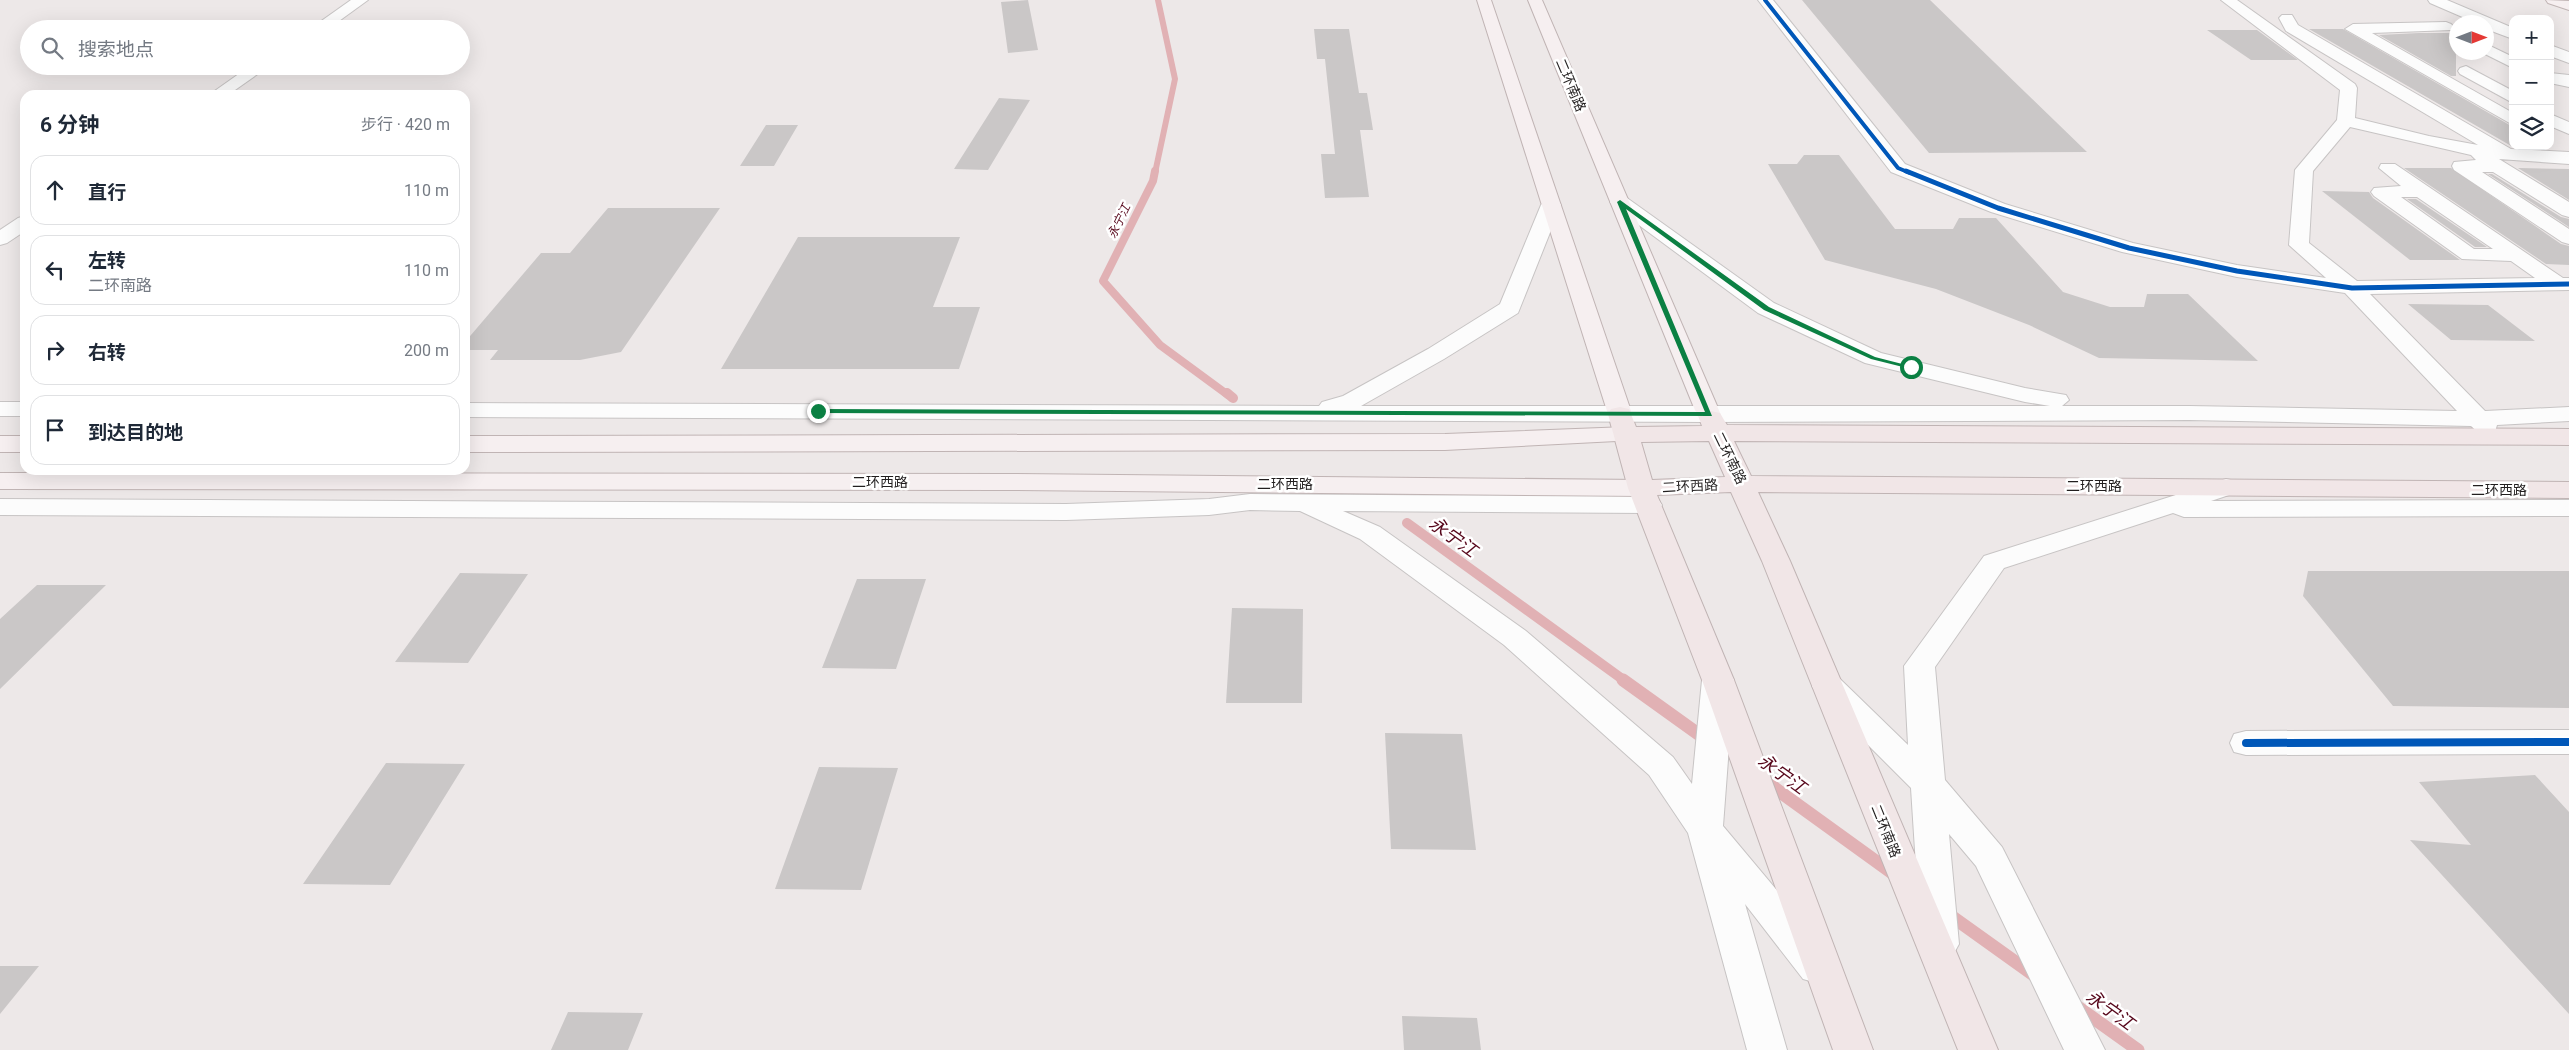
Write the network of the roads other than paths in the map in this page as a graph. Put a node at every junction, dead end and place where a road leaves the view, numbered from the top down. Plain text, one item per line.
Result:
1 (361, 0) edge
2 (1484, 0) edge
3 (1535, 0) edge
4 (1765, 0) edge
5 (2228, 0) edge
6 (2435, 0) edge
7 (2553, 0) edge
8 (2569, 6) edge
9 (2468, 15) edge
10 (2287, 18) dead end
11 (331, 20) edge
12 (2494, 26) edge
13 (2389, 28) junction
14 (2449, 29) edge
15 (2509, 32) edge
16 (2414, 42) dead end
17 (2554, 52) edge
18 (2494, 53) edge
19 (2569, 58) edge
20 (2509, 61) edge
21 (2454, 64) dead end
22 (248, 75) edge
23 (2440, 78) junction
24 (2478, 78) junction
25 (2554, 78) edge
26 (2569, 82) edge
27 (225, 90) edge
28 (2509, 96) edge
29 (2509, 118) edge
30 (2554, 120) edge
31 (2346, 121) junction
32 (2569, 129) edge
33 (2554, 137) edge
34 (2569, 137) edge
35 (2569, 158) edge
36 (2502, 160) junction
37 (2388, 168) dead end
38 (2421, 191) junction
39 (1620, 202) junction
40 (1552, 205) junction
41 (2569, 211) edge
42 (2530, 212) junction
43 (20, 225) edge
44 (2569, 238) edge
45 (0, 239) edge
46 (2516, 255) junction
47 (2564, 284) edge
48 (2352, 288) junction
49 (0, 409) edge
50 (20, 409) edge
51 (470, 410) edge
52 (1307, 412) junction
53 (2143, 413) junction
54 (2569, 414) edge
55 (1624, 424) junction
56 (1713, 424) junction
57 (2487, 428) junction
58 (2569, 437) edge
59 (0, 444) edge
60 (20, 444) edge
61 (470, 444) edge
62 (0, 480) edge
63 (1743, 484) junction
64 (2226, 487) junction
65 (2569, 490) edge
66 (1645, 497) junction
67 (1301, 503) junction
68 (0, 507) edge
69 (2569, 508) edge
70 (2158, 509) junction
71 (1718, 680) junction
72 (1826, 684) junction
73 (2569, 742) edge
74 (2246, 743) dead end
75 (1928, 784) junction
76 (1705, 829) junction
77 (1934, 939) junction
78 (1827, 980) junction
79 (2080, 1039) edge
80 (1767, 1050) edge
81 (1852, 1050) edge
82 (1978, 1050) edge

1 - 11 street
2 - 40 main road
3 - 39 main road, 二环南路
4 - 48 street
5 - 31 street
6 - 9 street
7 - 8 main road
10 - 36 street
12 - 15 street
13 - 14 street
13 - 16 street
13 - 23 street
17 - 19 street
18 - 20 street
21 - 24 street
22 - 27 street
23 - 24 street
23 - 29 street
24 - 28 street
25 - 26 street
30 - 32 street
31 - 36 street
31 - 48 street
33 - 34 street
35 - 36 street
36 - 41 street
36 - 42 street
37 - 38 street
38 - 46 street
38 - 46 street
39 - 53 street
39 - 56 main road, 二环南路
40 - 52 street
40 - 55 main road
41 - 42 street
42 - 44 street
43 - 45 street
46 - 47 street
47 - 48 street
48 - 57 street
49 - 50 street
51 - 52 street
52 - 55 street
53 - 56 street
53 - 57 street
54 - 57 street
55 - 56 highway
55 - 61 main road
55 - 66 highway
56 - 57 highway
56 - 63 highway, 二环南路
57 - 58 highway
59 - 60 main road
62 - 66 main road, 二环西路
63 - 64 highway, 二环西路
63 - 66 highway, 二环西路
63 - 72 highway, 二环南路
64 - 65 highway, 二环西路
64 - 70 street
66 - 67 street
66 - 71 highway
67 - 68 street
67 - 76 street
69 - 70 street
70 - 75 street
71 - 76 street
71 - 78 highway
72 - 75 street
72 - 77 highway, 二环南路
73 - 74 street
75 - 77 street
75 - 79 street
76 - 78 street
76 - 80 street
77 - 82 highway, 二环南路
78 - 81 highway

